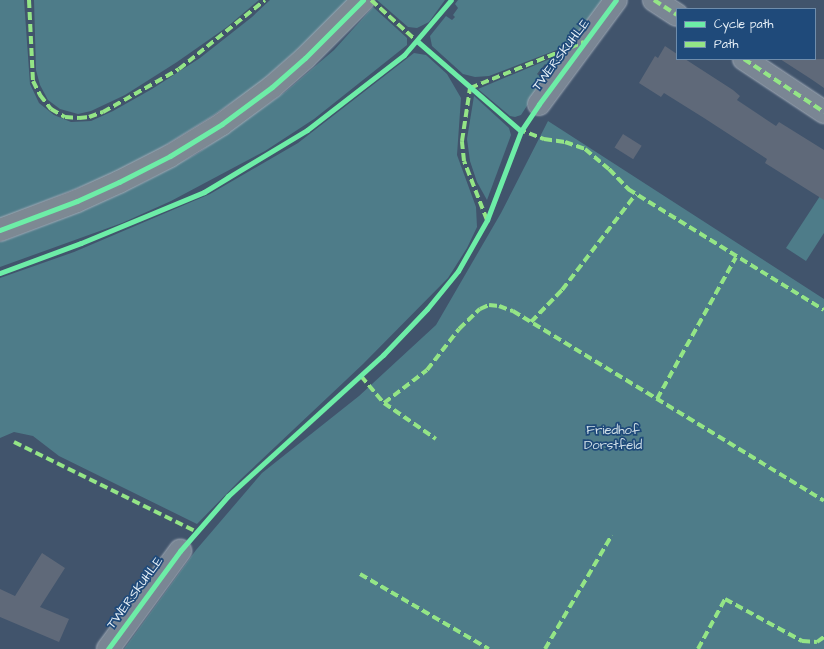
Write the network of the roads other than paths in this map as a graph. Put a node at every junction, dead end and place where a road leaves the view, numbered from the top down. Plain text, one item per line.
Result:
1 (363, 0) edge
2 (616, 0) edge
3 (654, 0) edge
4 (676, 14) edge
5 (746, 60) edge
6 (539, 104) dead end
7 (824, 112) edge
8 (0, 230) edge
9 (180, 551) dead end
10 (108, 649) edge

1 - 8 main road
2 - 6 street, TWERSKUHLE
3 - 4 street
5 - 7 street
9 - 10 street, TWERSKUHLE

